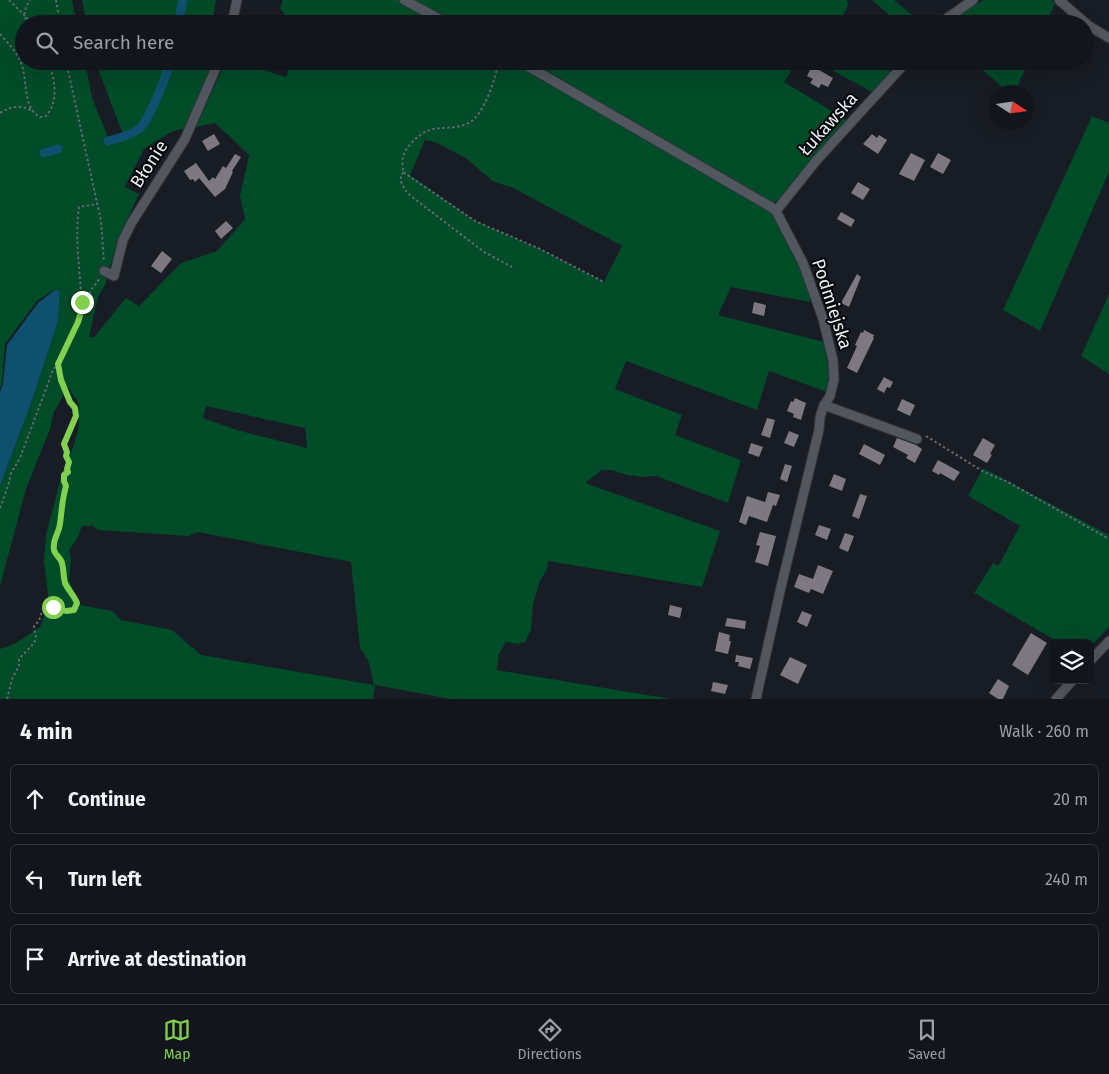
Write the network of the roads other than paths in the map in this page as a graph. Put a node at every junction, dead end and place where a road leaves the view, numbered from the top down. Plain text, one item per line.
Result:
1 (237, 0) edge
2 (404, 0) edge
3 (974, 0) edge
4 (1059, 0) edge
5 (234, 15) edge
6 (432, 15) edge
7 (952, 15) edge
8 (1076, 15) edge
9 (1094, 29) edge
10 (1109, 38) edge
11 (215, 70) edge
12 (534, 70) edge
13 (899, 70) edge
14 (776, 211) junction
15 (104, 272) road end
16 (824, 404) junction
17 (918, 436) road end
18 (1109, 641) edge
19 (1094, 657) edge
20 (1069, 684) edge
21 (756, 699) edge
22 (1056, 699) edge

1 - 5 street
2 - 6 street
3 - 7 street
4 - 8 street
9 - 10 street
11 - 15 street, Błonie
12 - 14 street
13 - 14 street, Łukawska
14 - 16 street, Podmiejska
16 - 17 street
16 - 21 street, Podmiejska
18 - 19 street
20 - 22 street

